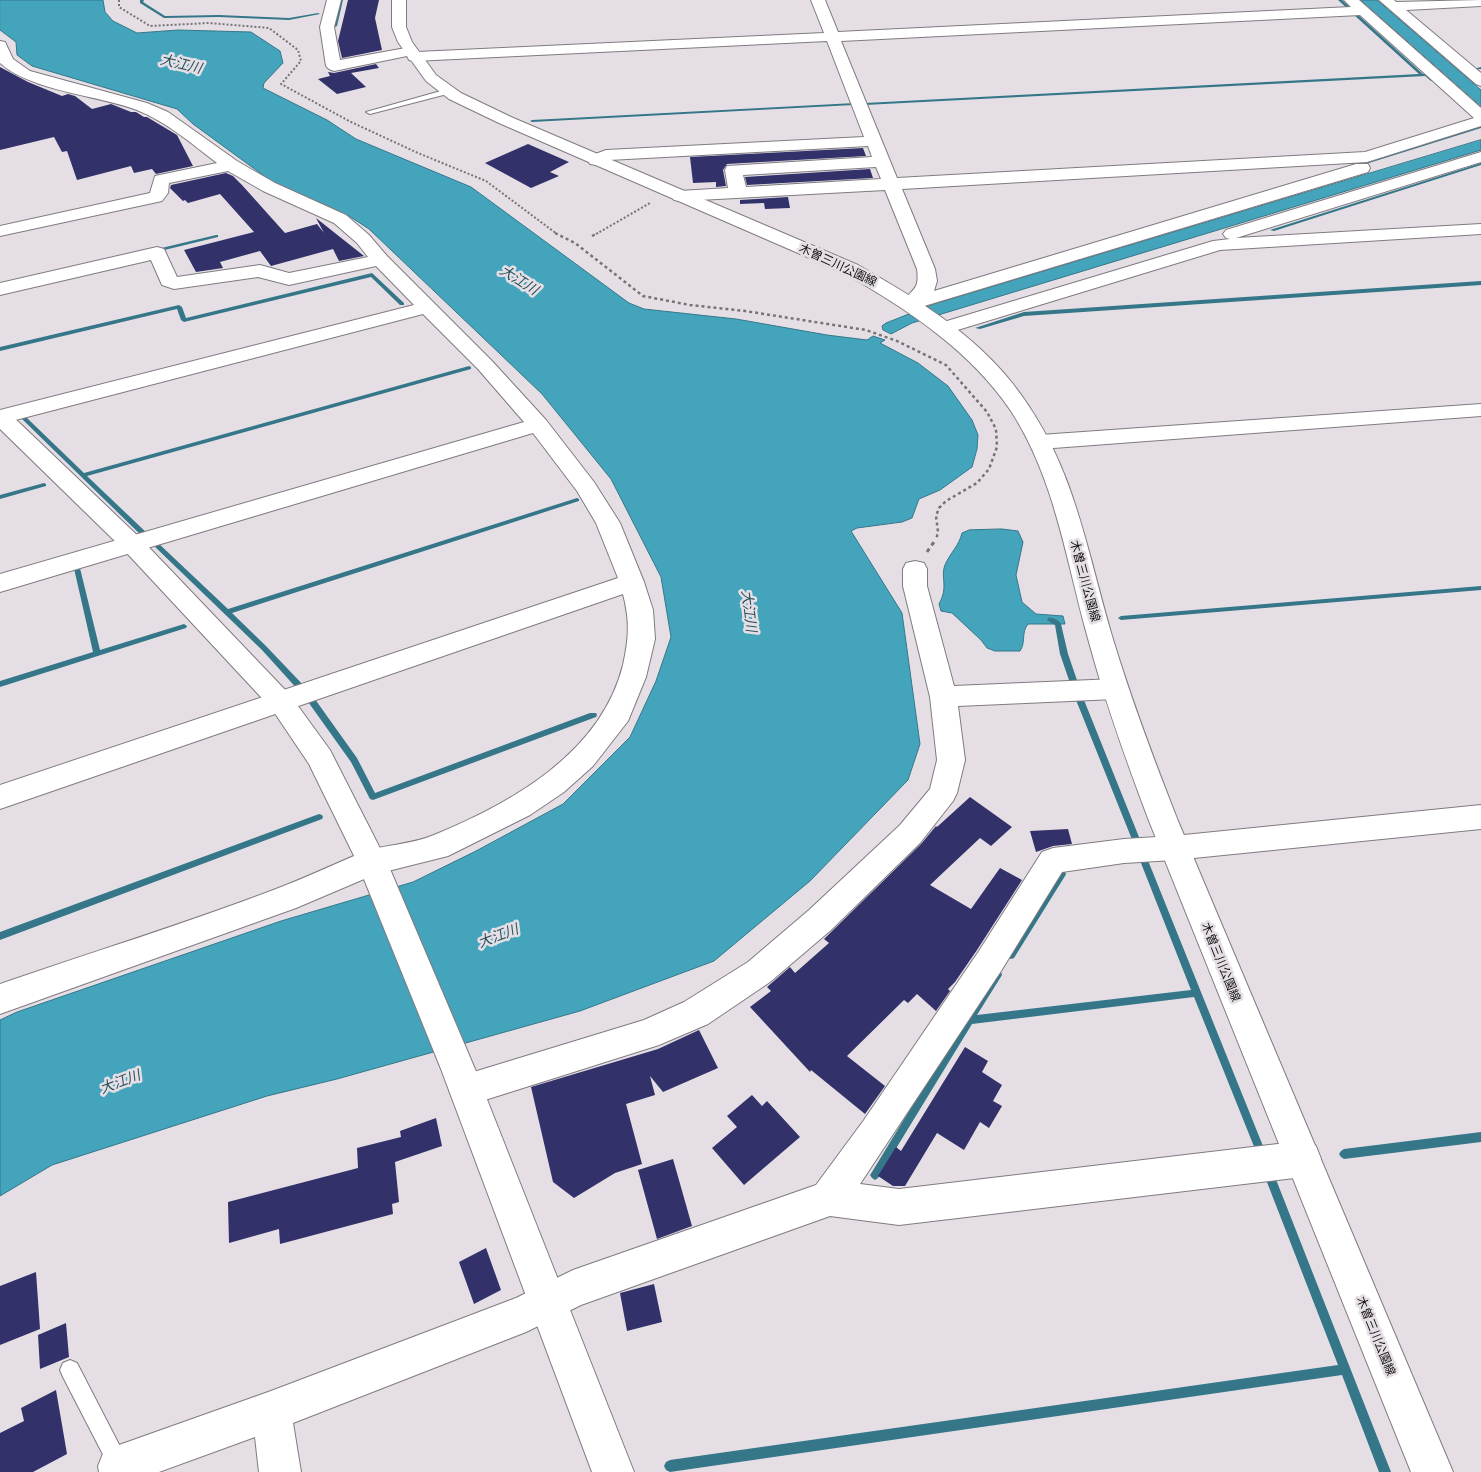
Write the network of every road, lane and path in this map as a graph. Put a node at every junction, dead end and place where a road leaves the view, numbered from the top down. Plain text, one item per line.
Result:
1 (119, 0) edge
2 (334, 0) edge
3 (399, 0) edge
4 (818, 0) edge
5 (1351, 0) edge
6 (1481, 2) edge
7 (1390, 3) edge
8 (1364, 11) junction
9 (832, 36) junction
10 (0, 45) edge
11 (412, 54) junction
12 (25, 74) junction
13 (8, 81) dead end
14 (1481, 81) edge
15 (448, 91) junction
16 (370, 112) dead end
17 (1481, 116) edge
18 (1481, 121) edge
19 (1481, 132) edge
20 (874, 141) junction
21 (1481, 157) edge
22 (596, 160) junction
23 (882, 162) junction
24 (231, 165) junction
25 (891, 184) junction
26 (738, 192) junction
27 (675, 194) junction
28 (1481, 229) edge
29 (0, 231) edge
30 (592, 236) dead end
31 (380, 260) junction
32 (0, 289) edge
33 (427, 307) junction
34 (934, 316) junction
35 (1481, 410) edge
36 (0, 417) edge
37 (538, 425) junction
38 (1040, 442) junction
39 (132, 544) junction
40 (915, 569) joint
41 (632, 582) junction
42 (0, 583) edge
43 (1115, 689) junction
44 (943, 697) junction
45 (281, 702) junction
46 (0, 797) edge
47 (1481, 817) edge
48 (1174, 848) junction
49 (374, 868) junction
50 (0, 999) edge
51 (462, 1079) junction
52 (1303, 1159) junction
53 (829, 1198) junction
54 (548, 1302) junction
55 (70, 1370) dead end
56 (271, 1411) junction
57 (120, 1469) edge
58 (280, 1472) edge
59 (613, 1472) edge
60 (1432, 1472) edge

1 - 40 path
2 - 11 street
3 - 11 street, 木曽三川公園線
4 - 9 street
5 - 8 street
6 - 7 street
7 - 14 street
8 - 9 street
8 - 17 street
9 - 11 street
9 - 20 street
10 - 12 street
11 - 15 street, 木曽三川公園線
12 - 13 street
12 - 24 street
15 - 16 lane
15 - 22 street, 木曽三川公園線
18 - 25 street
19 - 34 street
20 - 22 street
20 - 23 street
21 - 34 street
22 - 27 street, 木曽三川公園線
23 - 25 street
23 - 26 street
24 - 29 street
24 - 31 street
25 - 26 street
25 - 34 street
26 - 27 street
27 - 30 path
27 - 34 street, 木曽三川公園線
28 - 34 street
31 - 32 street
31 - 33 street
33 - 36 street
33 - 37 street
34 - 38 street, 木曽三川公園線
35 - 38 street
36 - 39 street
37 - 39 street
37 - 41 street
38 - 43 street, 木曽三川公園線
39 - 42 street
39 - 45 street
40 - 44 street
41 - 45 street
41 - 49 street
43 - 44 street
43 - 48 street, 木曽三川公園線
44 - 51 street
45 - 46 street
45 - 49 street
47 - 48 street
48 - 52 street, 木曽三川公園線
48 - 53 street
49 - 50 street
49 - 51 street
51 - 54 street
52 - 53 street
52 - 60 street, 木曽三川公園線
53 - 54 street
54 - 56 street
54 - 59 street
55 - 57 lane
56 - 57 street
56 - 58 street

